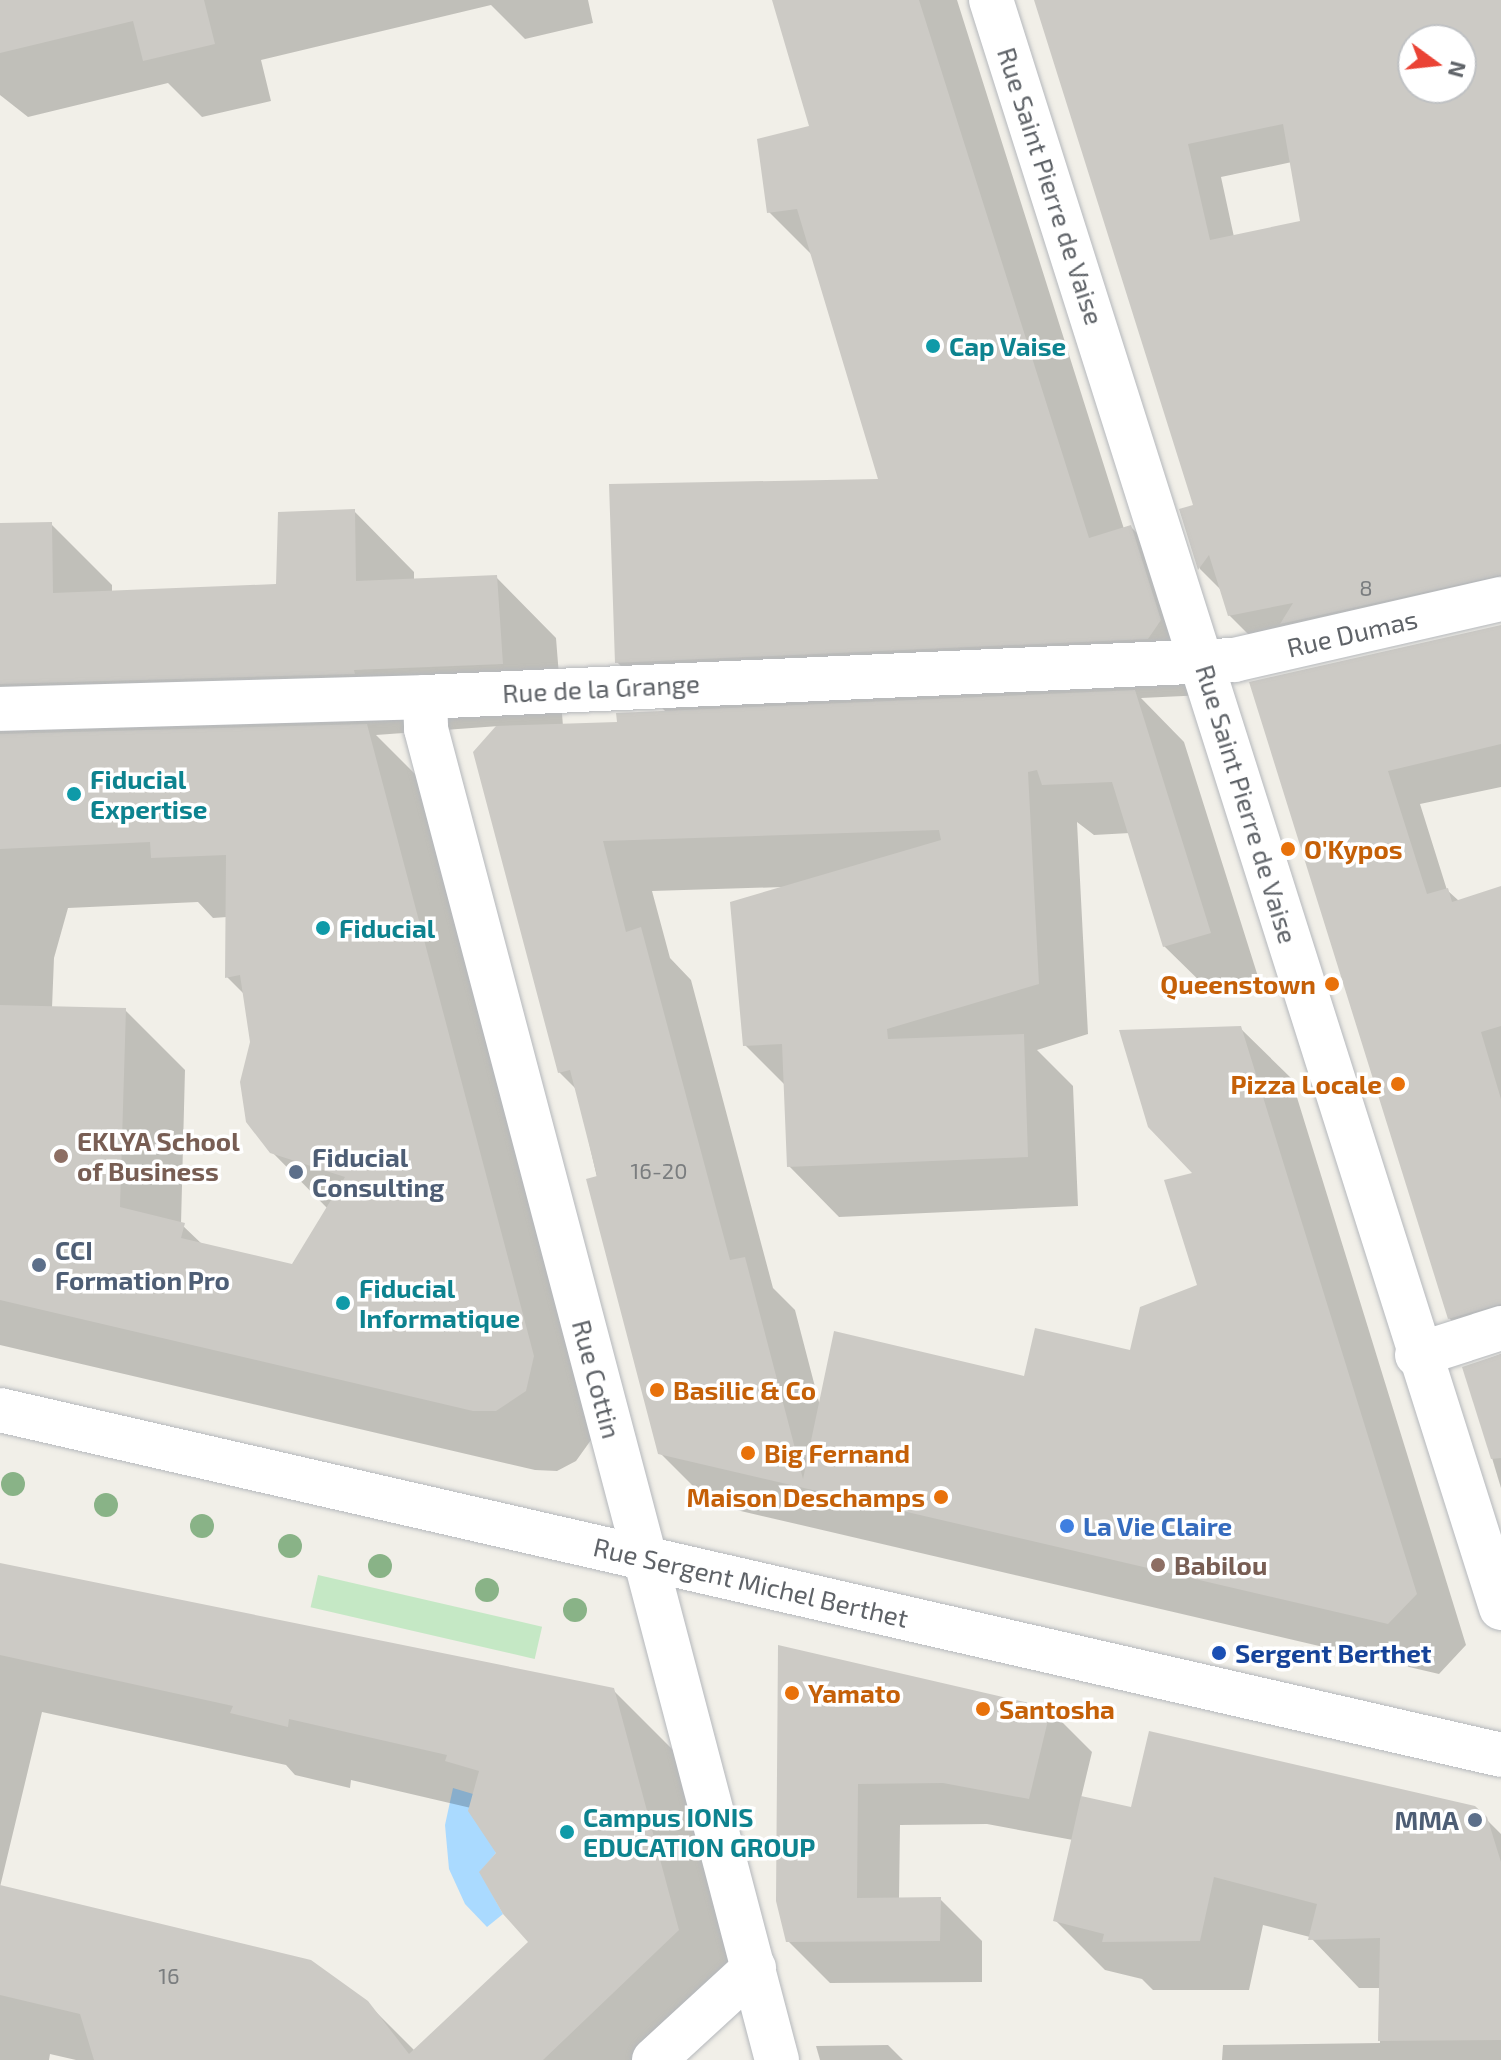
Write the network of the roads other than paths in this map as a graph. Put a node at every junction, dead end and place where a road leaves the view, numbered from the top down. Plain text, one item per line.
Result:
1 (991, 0) edge
2 (1501, 599) edge
3 (1202, 660) junction
4 (425, 697) junction
5 (0, 709) edge
6 (1501, 1328) edge
7 (1417, 1355) junction
8 (0, 1410) edge
9 (645, 1558) junction
10 (1501, 1608) edge
11 (1501, 1755) edge
12 (754, 1968) junction
13 (654, 2060) edge
14 (777, 2060) edge

1 - 3 street, Rue Saint Pierre de Vaise
2 - 3 street, Rue Dumas
3 - 4 street, Rue de la Grange
3 - 7 street, Rue Saint Pierre de Vaise
4 - 5 street, Rue de la Grange
4 - 9 street, Rue Cottin
6 - 7 street
7 - 10 street, Rue Saint Pierre de Vaise
8 - 9 street, Rue Sergent Michel Berthet
9 - 11 street, Rue Sergent Michel Berthet
9 - 12 street, Rue Cottin
12 - 13 street
12 - 14 street, Rue Cottin

